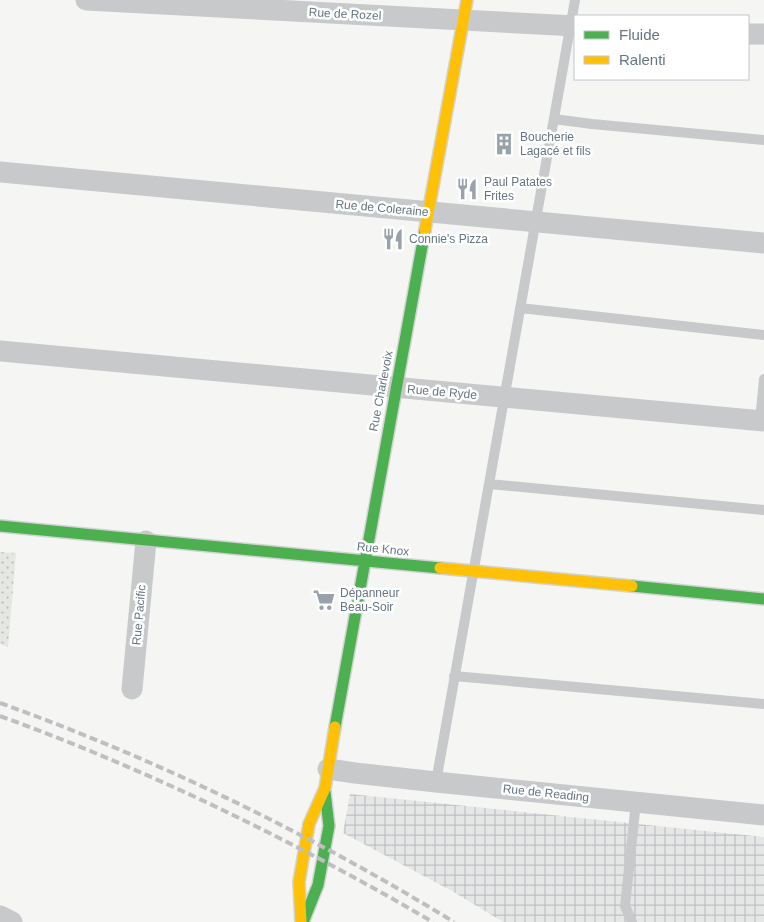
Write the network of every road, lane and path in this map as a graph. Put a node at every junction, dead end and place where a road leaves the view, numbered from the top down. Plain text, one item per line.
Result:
1 (86, 0) edge
2 (467, 0) edge
3 (575, 0) edge
4 (463, 21) junction
5 (573, 26) edge
6 (749, 34) edge
7 (764, 34) edge
8 (554, 119) junction
9 (764, 140) edge
10 (0, 172) edge
11 (428, 212) junction
12 (536, 223) junction
13 (764, 243) edge
14 (520, 308) junction
15 (764, 335) edge
16 (0, 351) edge
17 (764, 379) edge
18 (396, 388) junction
19 (505, 398) junction
20 (762, 421) edge
21 (489, 484) junction
22 (764, 510) edge
23 (0, 526) edge
24 (146, 541) junction
25 (364, 561) junction
26 (473, 571) junction
27 (764, 599) edge
28 (454, 676) junction
29 (132, 689) dead end
30 (764, 704) edge
31 (326, 778) junction
32 (436, 782) junction
33 (636, 802) junction
34 (764, 815) edge
35 (0, 916) edge
36 (12, 922) edge
37 (302, 922) edge
38 (632, 922) edge

1 - 4 street, Rue de Rozel
2 - 4 street, Rue Charlevoix
3 - 5 lane
4 - 5 street, Rue de Rozel
4 - 11 street, Rue Charlevoix
5 - 8 lane
6 - 7 street
8 - 9 lane
8 - 12 lane
10 - 11 street, Rue de Coleraine
11 - 12 street, Rue de Coleraine
11 - 18 street, Rue Charlevoix
12 - 13 street, Rue de Coleraine
12 - 14 lane
14 - 15 lane
14 - 19 lane
16 - 18 street, Rue de Ryde
17 - 20 lane
18 - 19 street, Rue de Ryde
18 - 25 street, Rue Charlevoix
19 - 20 street, Rue de Ryde
19 - 21 lane
21 - 22 lane
21 - 26 lane
23 - 24 street, Rue Knox
24 - 25 street, Rue Knox
24 - 29 street, Rue Pacific
25 - 26 street, Rue Knox
25 - 31 street, Rue Charlevoix
26 - 27 street, Rue Knox
26 - 28 lane
28 - 30 lane
28 - 32 lane
31 - 32 street, Rue de Reading
31 - 37 street, Rue Charlevoix
31 - 37 street, Rue Charlevoix
32 - 33 street, Rue de Reading
33 - 34 street, Rue de Reading
33 - 38 lane
35 - 36 street

